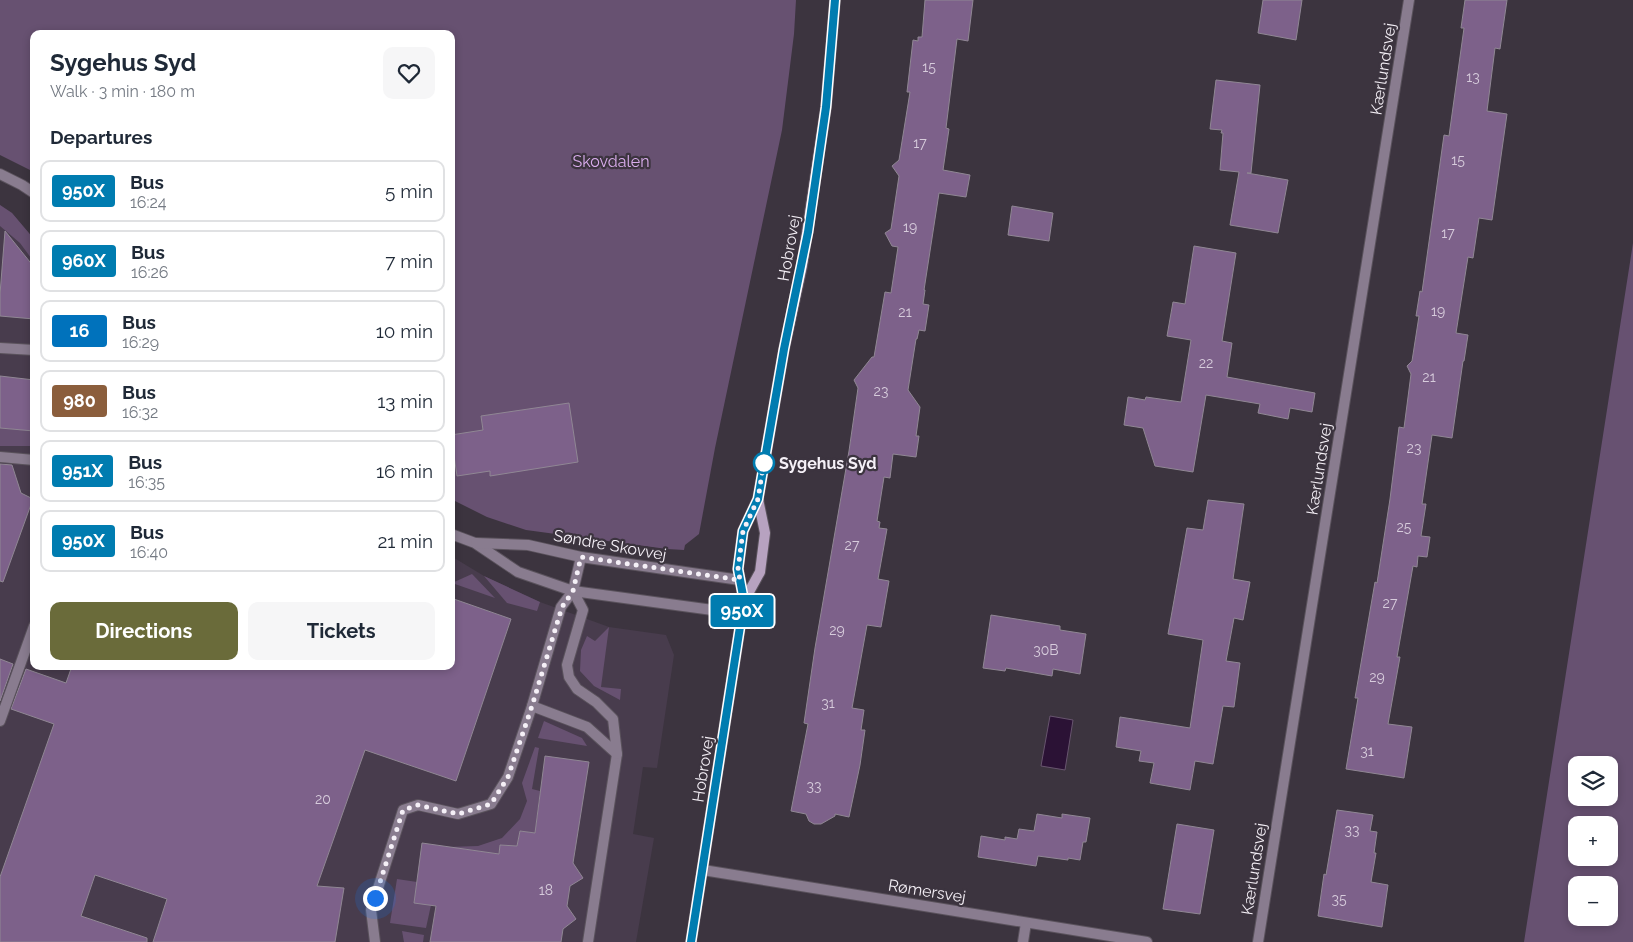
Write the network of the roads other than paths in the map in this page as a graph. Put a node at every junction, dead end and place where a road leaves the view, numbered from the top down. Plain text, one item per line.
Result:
1 (835, 0) edge
2 (1409, 0) edge
3 (0, 174) edge
4 (30, 190) edge
5 (0, 348) edge
6 (30, 350) edge
7 (0, 457) edge
8 (30, 460) edge
9 (758, 499) junction
10 (455, 536) edge
11 (475, 543) junction
12 (581, 557) junction
13 (740, 580) junction
14 (573, 591) junction
15 (744, 601) junction
16 (742, 614) junction
17 (30, 637) edge
18 (532, 706) junction
19 (0, 721) edge
20 (617, 754) junction
21 (703, 870) junction
22 (1026, 922) junction
23 (375, 942) edge
24 (588, 942) edge
25 (691, 942) edge
26 (1023, 942) edge
27 (1147, 942) edge
28 (1258, 942) edge

1 - 9 main road, Hobrovej
2 - 28 street, Kærlundsvej
3 - 4 street
5 - 6 street
7 - 8 street
9 - 13 main road, Hobrovej
9 - 15 main road, Hobrovej
10 - 11 street, Søndre Skovvej
11 - 12 street, Søndre Skovvej
11 - 14 street, Søndre Skovvej
12 - 13 street, Søndre Skovvej
12 - 14 street
13 - 15 main road, Hobrovej
14 - 16 street, Søndre Skovvej
14 - 18 street
14 - 20 street
15 - 16 main road, Hobrovej
16 - 21 main road, Hobrovej
17 - 19 street
18 - 20 street
18 - 23 street
20 - 24 street
21 - 22 street, Rømersvej
21 - 25 main road, Hobrovej
22 - 26 street
22 - 27 street, Rømersvej

